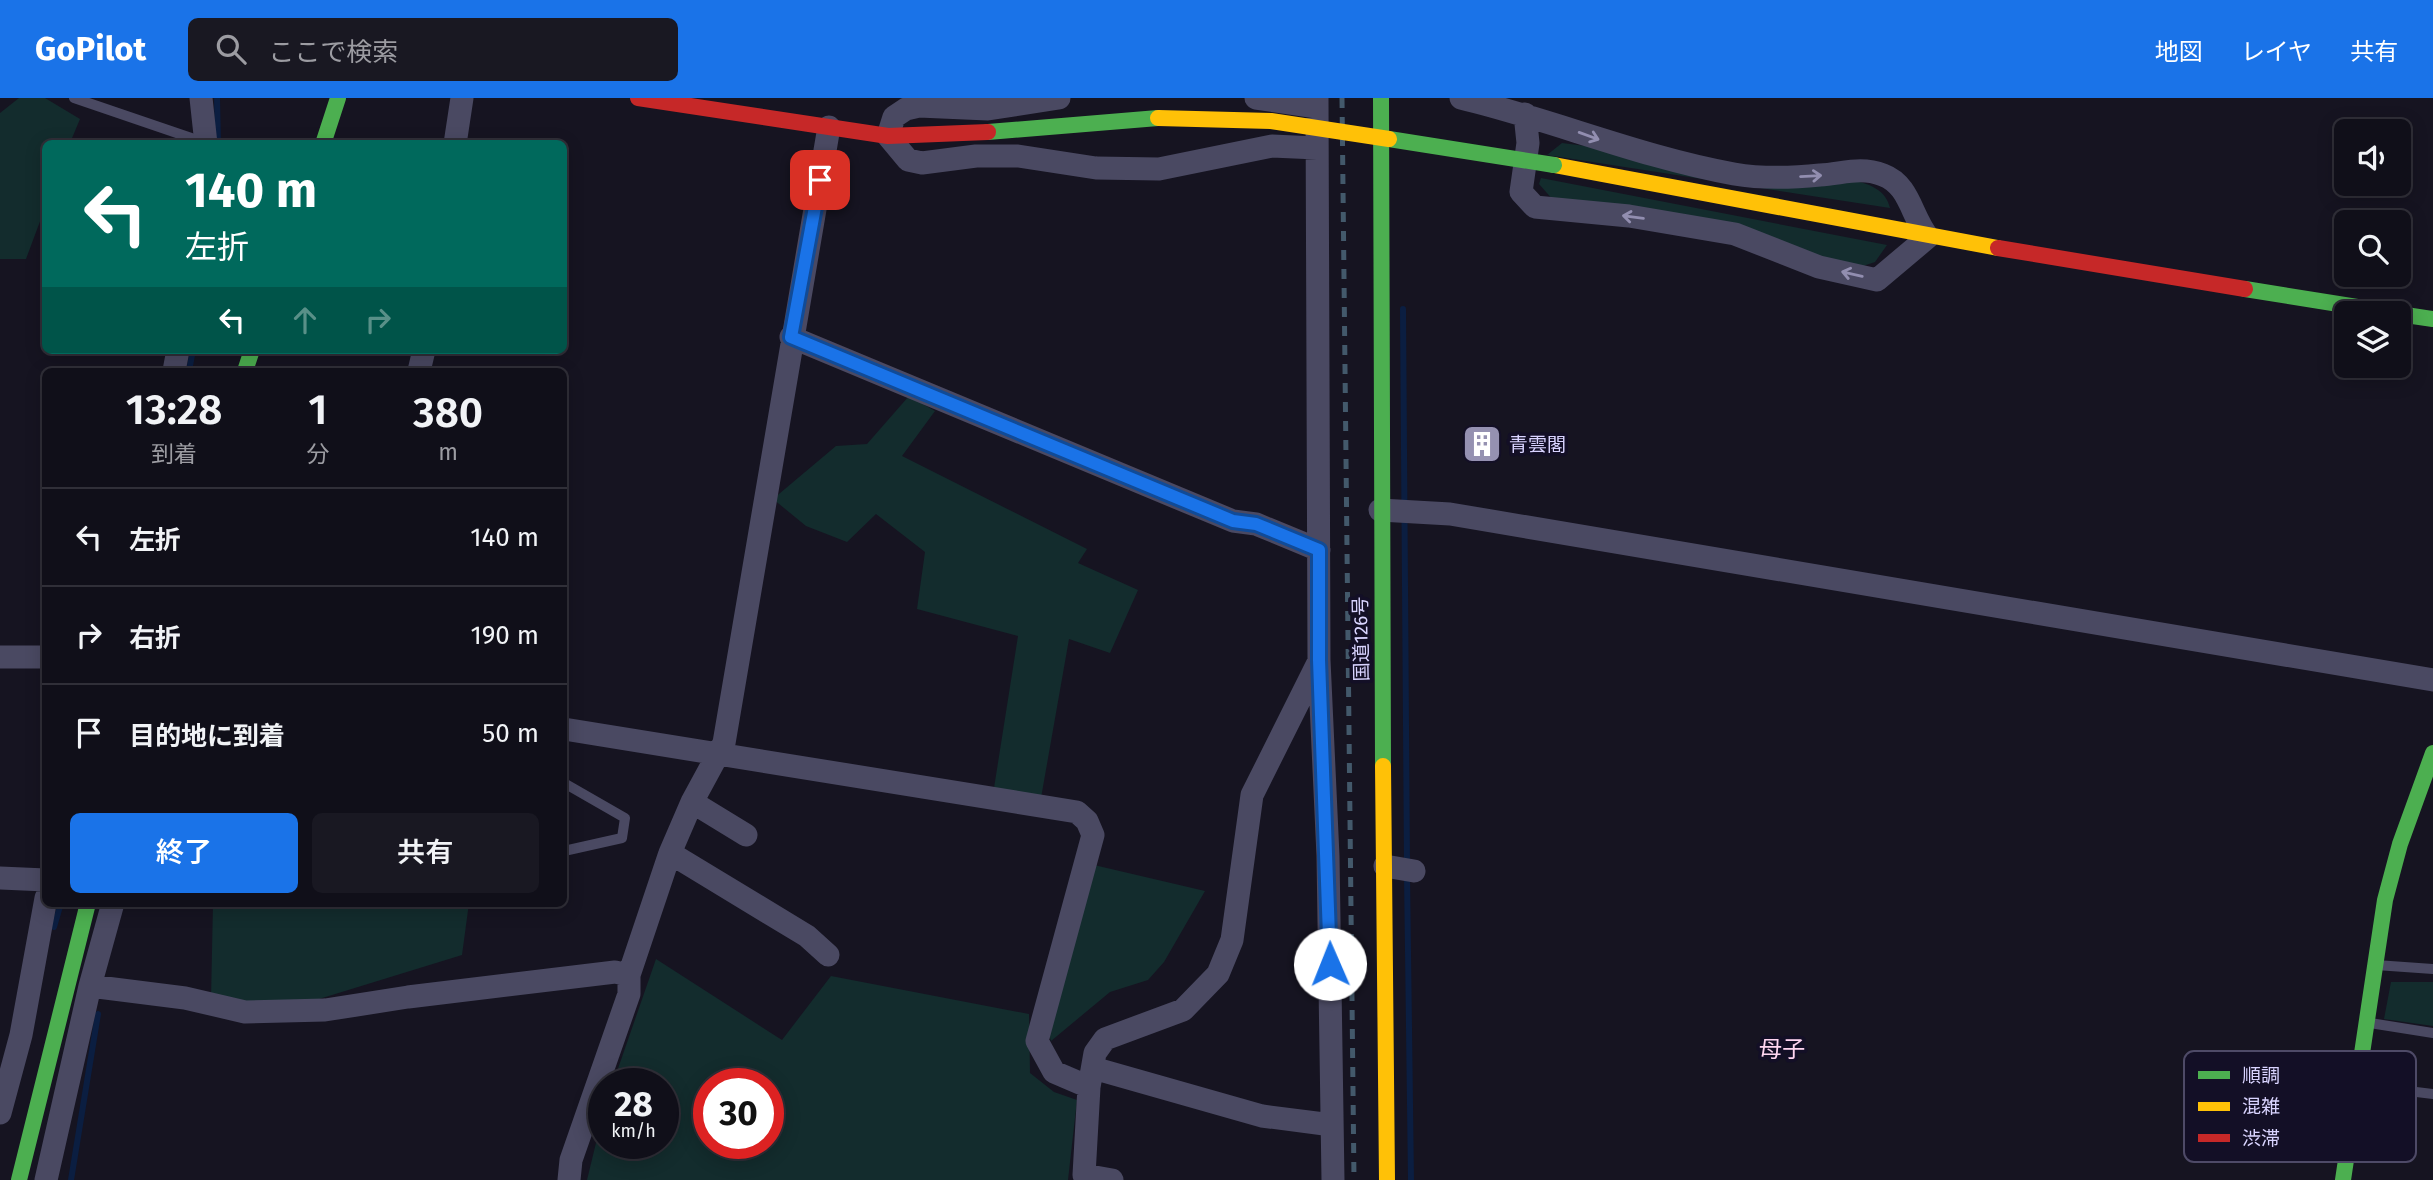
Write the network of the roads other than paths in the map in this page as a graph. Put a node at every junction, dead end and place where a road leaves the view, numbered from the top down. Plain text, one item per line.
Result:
1 (74, 98) edge
2 (201, 98) edge
3 (338, 98) edge
4 (462, 98) edge
5 (638, 98) edge
6 (1059, 98) edge
7 (1256, 98) edge
8 (1381, 98) edge
9 (1461, 98) edge
10 (1317, 102) edge
11 (1525, 114) junction
12 (829, 127) junction
13 (888, 136) junction
14 (197, 140) edge
15 (206, 140) edge
16 (324, 140) edge
17 (456, 140) edge
18 (1317, 144) junction
19 (1381, 147) junction
20 (1928, 237) junction
21 (2334, 304) edge
22 (2411, 316) edge
23 (2433, 319) edge
24 (791, 337) junction
25 (1397, 510) junction
26 (1319, 550) junction
27 (0, 657) edge
28 (42, 657) edge
29 (1319, 660) junction
30 (2433, 680) edge
31 (567, 729) edge
32 (720, 753) junction
33 (2431, 766) edge
34 (567, 785) edge
35 (692, 802) junction
36 (746, 835) dead end
37 (567, 849) edge
38 (670, 853) junction
39 (0, 878) edge
40 (42, 880) edge
41 (44, 907) edge
42 (87, 907) edge
43 (112, 907) edge
44 (828, 955) dead end
45 (2373, 965) junction
46 (2433, 968) edge
47 (629, 975) junction
48 (90, 986) junction
49 (2367, 1023) junction
50 (2433, 1033) edge
51 (2362, 1051) edge
52 (1091, 1077) junction
53 (0, 1113) edge
54 (1332, 1125) junction
55 (2344, 1162) edge
56 (19, 1180) edge
57 (46, 1180) edge
58 (569, 1180) edge
59 (1112, 1180) edge
60 (1333, 1180) edge
61 (1387, 1180) edge
62 (2343, 1180) edge

1 - 14 lane
2 - 15 street
3 - 16 main road
4 - 17 street
5 - 12 main road
6 - 13 street
7 - 10 street
8 - 19 main road, 国道126号
9 - 11 street
10 - 18 street
11 -> 20 street
20 -> 11 street
12 - 13 main road
12 - 24 street
13 - 18 street
13 - 20 main road, bridge
18 - 19 street
18 - 26 street
19 - 25 main road, 国道126号
20 - 21 main road
22 - 23 main road
24 - 26 street
24 - 32 street
25 - 30 street
25 - 61 main road, 国道126号
26 - 29 street
27 - 28 street
29 - 52 street
29 - 54 street
31 - 32 street
32 - 35 street
32 - 52 street
33 - 45 main road
34 - 37 lane
35 - 36 street
35 - 38 street
38 - 44 street
38 - 47 street
39 - 40 street
41 - 53 street
42 - 56 main road
43 - 48 street
45 - 46 lane
45 - 49 main road
47 - 48 street
47 - 58 street
48 - 57 street
49 - 50 lane
49 - 51 main road
52 - 54 street
52 - 59 street
54 - 60 street
55 - 62 main road

